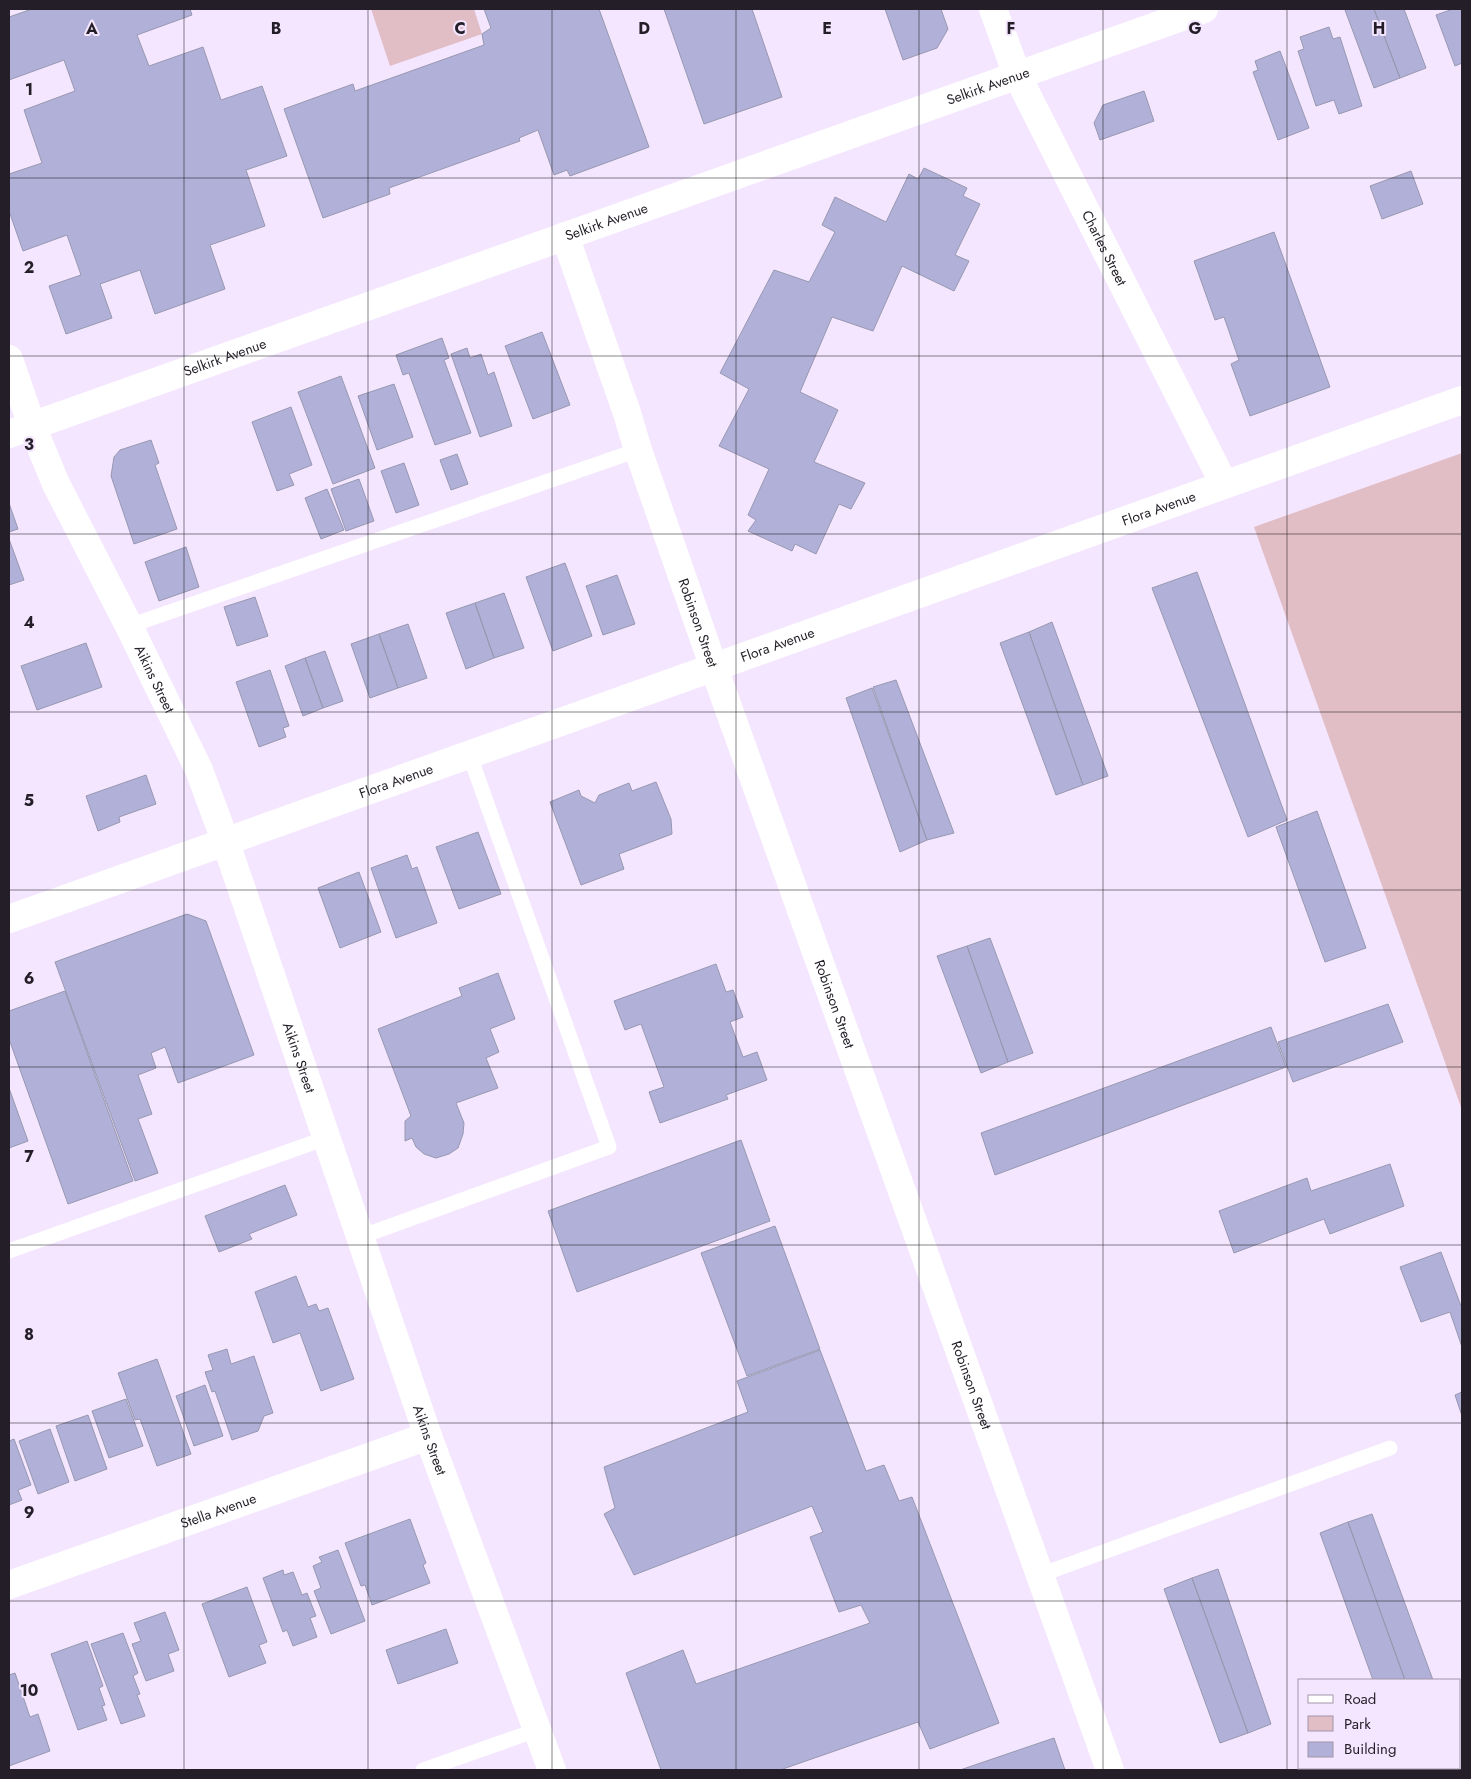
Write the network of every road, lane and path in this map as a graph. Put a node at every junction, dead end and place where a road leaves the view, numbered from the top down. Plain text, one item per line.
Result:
1 (993, 9) edge
2 (1204, 9) edge
3 (1017, 75) junction
4 (565, 236) junction
5 (9, 359) edge
6 (1462, 400) edge
7 (20, 430) edge
8 (638, 450) junction
9 (1224, 484) junction
10 (129, 626) junction
11 (714, 668) junction
12 (470, 756) junction
13 (226, 842) junction
14 (9, 919) edge
15 (326, 1138) junction
16 (360, 1237) junction
17 (9, 1251) edge
18 (428, 1436) junction
19 (1390, 1448) dead end
20 (1040, 1576) junction
21 (9, 1585) edge
22 (537, 1730) junction
23 (424, 1770) edge
24 (552, 1770) edge
25 (1110, 1770) edge

1 - 3 street, Charles Street
2 - 3 street, Selkirk Avenue
3 - 4 street, Selkirk Avenue
3 - 9 street, Charles Street
4 - 7 street, Selkirk Avenue
4 - 8 street, Robinson Street
5 - 7 street, Aikins Street
6 - 9 street, Flora Avenue
7 - 10 street, Aikins Street
8 - 10 lane
8 - 11 street, Robinson Street
9 - 11 street, Flora Avenue
10 - 13 street, Aikins Street
11 - 12 street, Flora Avenue
11 - 20 street, Robinson Street
12 - 13 street, Flora Avenue
12 - 16 lane
13 - 14 street, Flora Avenue
13 - 15 street, Aikins Street
15 - 16 street, Aikins Street
15 - 17 lane
16 - 18 street, Aikins Street
18 - 21 street, Stella Avenue
18 - 22 street, Aikins Street
19 - 20 lane
20 - 25 street, Robinson Street
22 - 23 lane
22 - 24 street, Aikins Street

